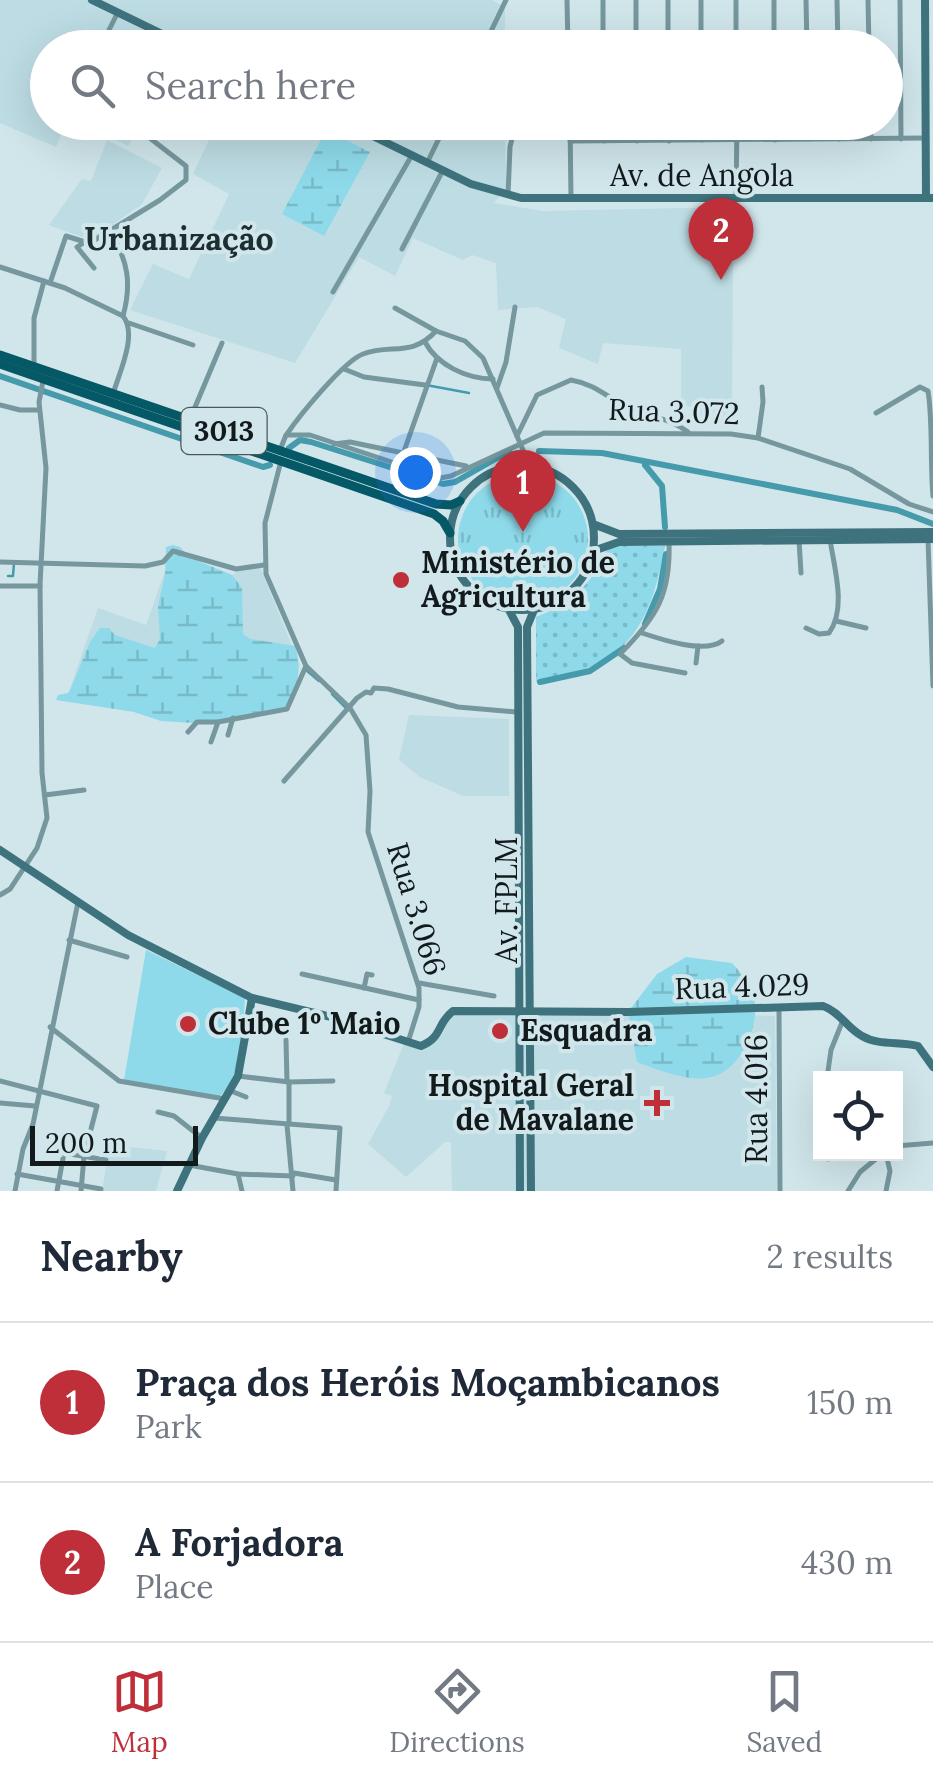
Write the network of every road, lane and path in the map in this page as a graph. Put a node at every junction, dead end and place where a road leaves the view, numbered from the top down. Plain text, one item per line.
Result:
1 (92, 0) edge
2 (506, 0) edge
3 (567, 0) edge
4 (603, 0) edge
5 (636, 0) edge
6 (668, 0) edge
7 (701, 0) edge
8 (736, 0) edge
9 (774, 0) edge
10 (806, 0) edge
11 (838, 0) edge
12 (868, 0) edge
13 (900, 0) edge
14 (926, 0) edge
15 (119, 11) junction
16 (109, 30) edge
17 (156, 30) edge
18 (492, 30) edge
19 (568, 30) edge
20 (603, 30) edge
21 (636, 30) edge
22 (668, 30) edge
23 (701, 30) edge
24 (736, 30) edge
25 (774, 30) edge
26 (807, 30) edge
27 (838, 30) edge
28 (869, 30) edge
29 (900, 30) edge
30 (926, 138) junction
31 (903, 139) edge
32 (151, 140) edge
33 (381, 140) edge
34 (438, 140) edge
35 (512, 140) edge
36 (604, 140) joint
37 (702, 140) joint
38 (737, 140) junction
39 (775, 140) edge
40 (570, 141) joint
41 (636, 141) joint
42 (669, 141) joint
43 (412, 155) junction
44 (427, 162) junction
45 (443, 170) junction
46 (508, 196) junction
47 (736, 198) junction
48 (929, 198) edge
49 (571, 200) junction
50 (110, 230) junction
51 (84, 242) junction
52 (402, 249) dead end
53 (0, 267) edge
54 (94, 268) dead end
55 (47, 282) junction
56 (333, 292) dead end
57 (515, 307) dead end
58 (395, 308) dead end
59 (123, 316) junction
60 (129, 323) junction
61 (436, 331) junction
62 (425, 342) junction
63 (222, 343) dead end
64 (193, 345) dead end
65 (0, 355) edge
66 (437, 358) junction
67 (0, 364) edge
68 (34, 366) junction
69 (344, 369) junction
70 (492, 380) junction
71 (46, 383) junction
72 (426, 386) junction
73 (762, 388) dead end
74 (496, 390) junction
75 (114, 394) junction
76 (0, 404) edge
77 (40, 410) junction
78 (876, 413) dead end
79 (190, 420) junction
80 (690, 434) junction
81 (286, 435) junction
82 (758, 438) junction
83 (518, 440) junction
84 (333, 444) junction
85 (382, 450) junction
86 (403, 454) junction
87 (281, 456) junction
88 (380, 460) junction
89 (469, 466) junction
90 (530, 466) junction
91 (394, 495) junction
92 (933, 496) edge
93 (460, 500) junction
94 (933, 512) edge
95 (592, 524) junction
96 (450, 534) junction
97 (931, 537) edge
98 (799, 540) junction
99 (830, 540) junction
100 (668, 541) junction
101 (593, 551) junction
102 (0, 562) edge
103 (40, 564) junction
104 (264, 565) junction
105 (801, 573) dead end
106 (0, 586) edge
107 (40, 586) junction
108 (509, 610) junction
109 (534, 610) junction
110 (836, 621) junction
111 (806, 628) dead end
112 (866, 628) dead end
113 (642, 633) junction
114 (722, 641) dead end
115 (698, 646) junction
116 (696, 663) dead end
117 (306, 666) junction
118 (685, 672) dead end
119 (933, 686) edge
120 (350, 708) junction
121 (518, 712) junction
122 (233, 718) junction
123 (218, 722) junction
124 (188, 732) dead end
125 (228, 735) dead end
126 (211, 742) dead end
127 (284, 781) dead end
128 (84, 790) dead end
129 (45, 796) junction
130 (0, 850) edge
131 (24, 866) junction
132 (0, 895) edge
133 (78, 902) junction
134 (69, 940) junction
135 (128, 957) dead end
136 (302, 974) dead end
137 (372, 975) dead end
138 (418, 983) junction
139 (364, 988) junction
140 (494, 996) dead end
141 (252, 998) junction
142 (419, 1000) junction
143 (779, 1007) junction
144 (522, 1008) junction
145 (842, 1020) junction
146 (50, 1027) junction
147 (286, 1040) dead end
148 (408, 1042) junction
149 (933, 1067) edge
150 (828, 1071) edge
151 (238, 1076) junction
152 (0, 1081) edge
153 (333, 1081) dead end
154 (288, 1082) junction
155 (39, 1090) junction
156 (228, 1095) junction
157 (246, 1097) dead end
158 (0, 1102) edge
159 (35, 1106) junction
160 (158, 1112) dead end
161 (214, 1118) junction
162 (288, 1126) junction
163 (202, 1138) junction
164 (933, 1143) edge
165 (903, 1145) edge
166 (84, 1156) junction
167 (106, 1160) dead end
168 (875, 1161) edge
169 (886, 1161) edge
170 (189, 1165) junction
171 (17, 1174) junction
172 (238, 1174) junction
173 (293, 1175) junction
174 (336, 1180) junction
175 (58, 1182) junction
176 (81, 1188) edge
177 (100, 1189) edge
178 (15, 1191) edge
179 (57, 1191) edge
180 (177, 1191) edge
181 (242, 1191) edge
182 (293, 1191) edge
183 (336, 1191) edge
184 (520, 1191) edge
185 (531, 1191) edge
186 (780, 1191) edge
187 (848, 1191) edge
188 (886, 1191) edge

1 - 15 main road
2 - 18 street
3 - 19 street
4 - 20 street
5 - 21 street
6 - 22 street
7 - 23 street
8 - 24 street
9 - 25 street
10 - 26 street
11 - 27 street
12 - 28 street
13 - 29 street
14 - 30 main road
15 - 16 street
15 - 17 main road
30 - 31 street
30 - 48 main road
32 - 50 street
33 - 43 main road, Av. de Angola
34 - 44 street
35 - 46 street
36 - 40 street
36 - 41 street
37 - 38 street
37 - 42 street
38 - 39 street
38 - 47 street
40 - 49 street
41 - 42 street
43 - 44 main road, Av. de Angola
43 - 56 street
44 - 45 main road, Av. de Angola
45 - 46 main road, Av. de Angola
45 - 52 street
46 - 49 main road, Av. de Angola
47 - 48 main road, Av. de Angola
47 - 49 main road, Av. de Angola
50 - 51 street
50 - 59 street
51 - 54 street
51 - 55 street
53 - 55 street
55 - 59 street
55 - 68 street
57 - 74 street
58 - 61 street
59 - 60 street
60 - 64 street
60 - 75 street
61 - 62 street
61 - 70 street
62 - 66 street
62 - 69 street
63 - 79 street
65 - 68 main road
66 - 70 street
66 - 72 street
67 - 71 main road
68 - 71 main road
69 - 72 street
69 - 81 street, Rua 3.066
70 - 74 street
71 - 75 main road, 3013
71 - 77 street
71 - 87 main road, 3013
72 - 86 street
73 - 82 street
74 - 83 street
75 - 79 main road, 3013
76 - 77 street
77 - 103 street
78 - 92 street
79 - 87 main road, 3013
80 - 82 street, Rua 3.072
80 - 83 street, Rua 3.072
80 - 83 street
81 - 84 street
81 - 87 street, Rua 3.066
82 - 94 street, Rua 3.072
83 - 89 street, Rua 3.072
83 - 90 street
84 - 85 street
84 - 88 street, Rua 3.072
85 - 86 street
85 - 88 street
86 - 89 street
87 - 91 main road, 3013
87 - 104 street, Rua 3.066
88 - 89 street, Rua 3.072
90 - 93 main road
90 - 95 main road
91 - 93 main road
91 - 96 main road
93 - 96 main road
95 - 97 main road
95 - 101 main road
96 - 108 main road
97 - 99 main road
97 - 119 street
98 - 99 main road
98 - 100 main road
98 - 105 street
99 - 110 street
100 - 101 main road
100 - 113 street
101 - 109 main road
102 - 103 street
103 - 104 street
103 - 107 street
104 - 117 street, Rua 3.066
106 - 107 street
107 - 129 street
108 - 109 main road
108 - 121 main road
109 - 144 main road, Av. FPLM
110 - 111 street
110 - 112 street
113 - 115 street
113 - 118 street
114 - 115 street
115 - 116 street
117 - 120 street, Rua 3.066
117 - 122 street
120 - 121 street
120 - 127 street
120 - 138 street, Rua 3.066
121 - 144 main road
122 - 123 street
122 - 125 street
123 - 124 street
123 - 126 street
128 - 129 street
129 - 131 street
130 - 131 main road
131 - 132 street
131 - 133 main road
133 - 134 street
133 - 141 main road
134 - 135 street
134 - 146 street
136 - 139 street
137 - 139 street
138 - 140 street
138 - 142 street, Rua 3.066
139 - 142 street
141 - 148 main road
141 - 151 main road
142 - 148 street, Rua 3.066
143 - 144 main road, Rua 4.029
143 - 145 main road, Rua 4.029
143 - 186 street, Rua 4.016
144 - 148 main road, Rua 4.029
144 - 184 main road, Av. FPLM
144 - 185 main road, Av. FPLM
145 - 149 main road, Rua 4.029
145 - 150 street
146 - 155 street
146 - 156 street
147 - 154 street
151 - 154 street
151 - 156 main road
152 - 155 street
153 - 154 street
154 - 162 street
155 - 159 street
155 - 166 street
156 - 157 street
156 - 161 main road
158 - 159 street
159 - 171 street
160 - 163 street
161 - 162 street
161 - 163 main road
162 - 173 street
162 - 174 street
163 - 170 main road
164 - 165 street
166 - 167 street
166 - 175 street
166 - 176 street
168 - 187 street
169 - 188 street
170 - 172 street
170 - 180 main road
171 - 175 street
171 - 178 street
172 - 173 street
172 - 181 street
173 - 174 street
173 - 182 street
174 - 183 street
175 - 176 street
175 - 179 street
176 - 177 street

